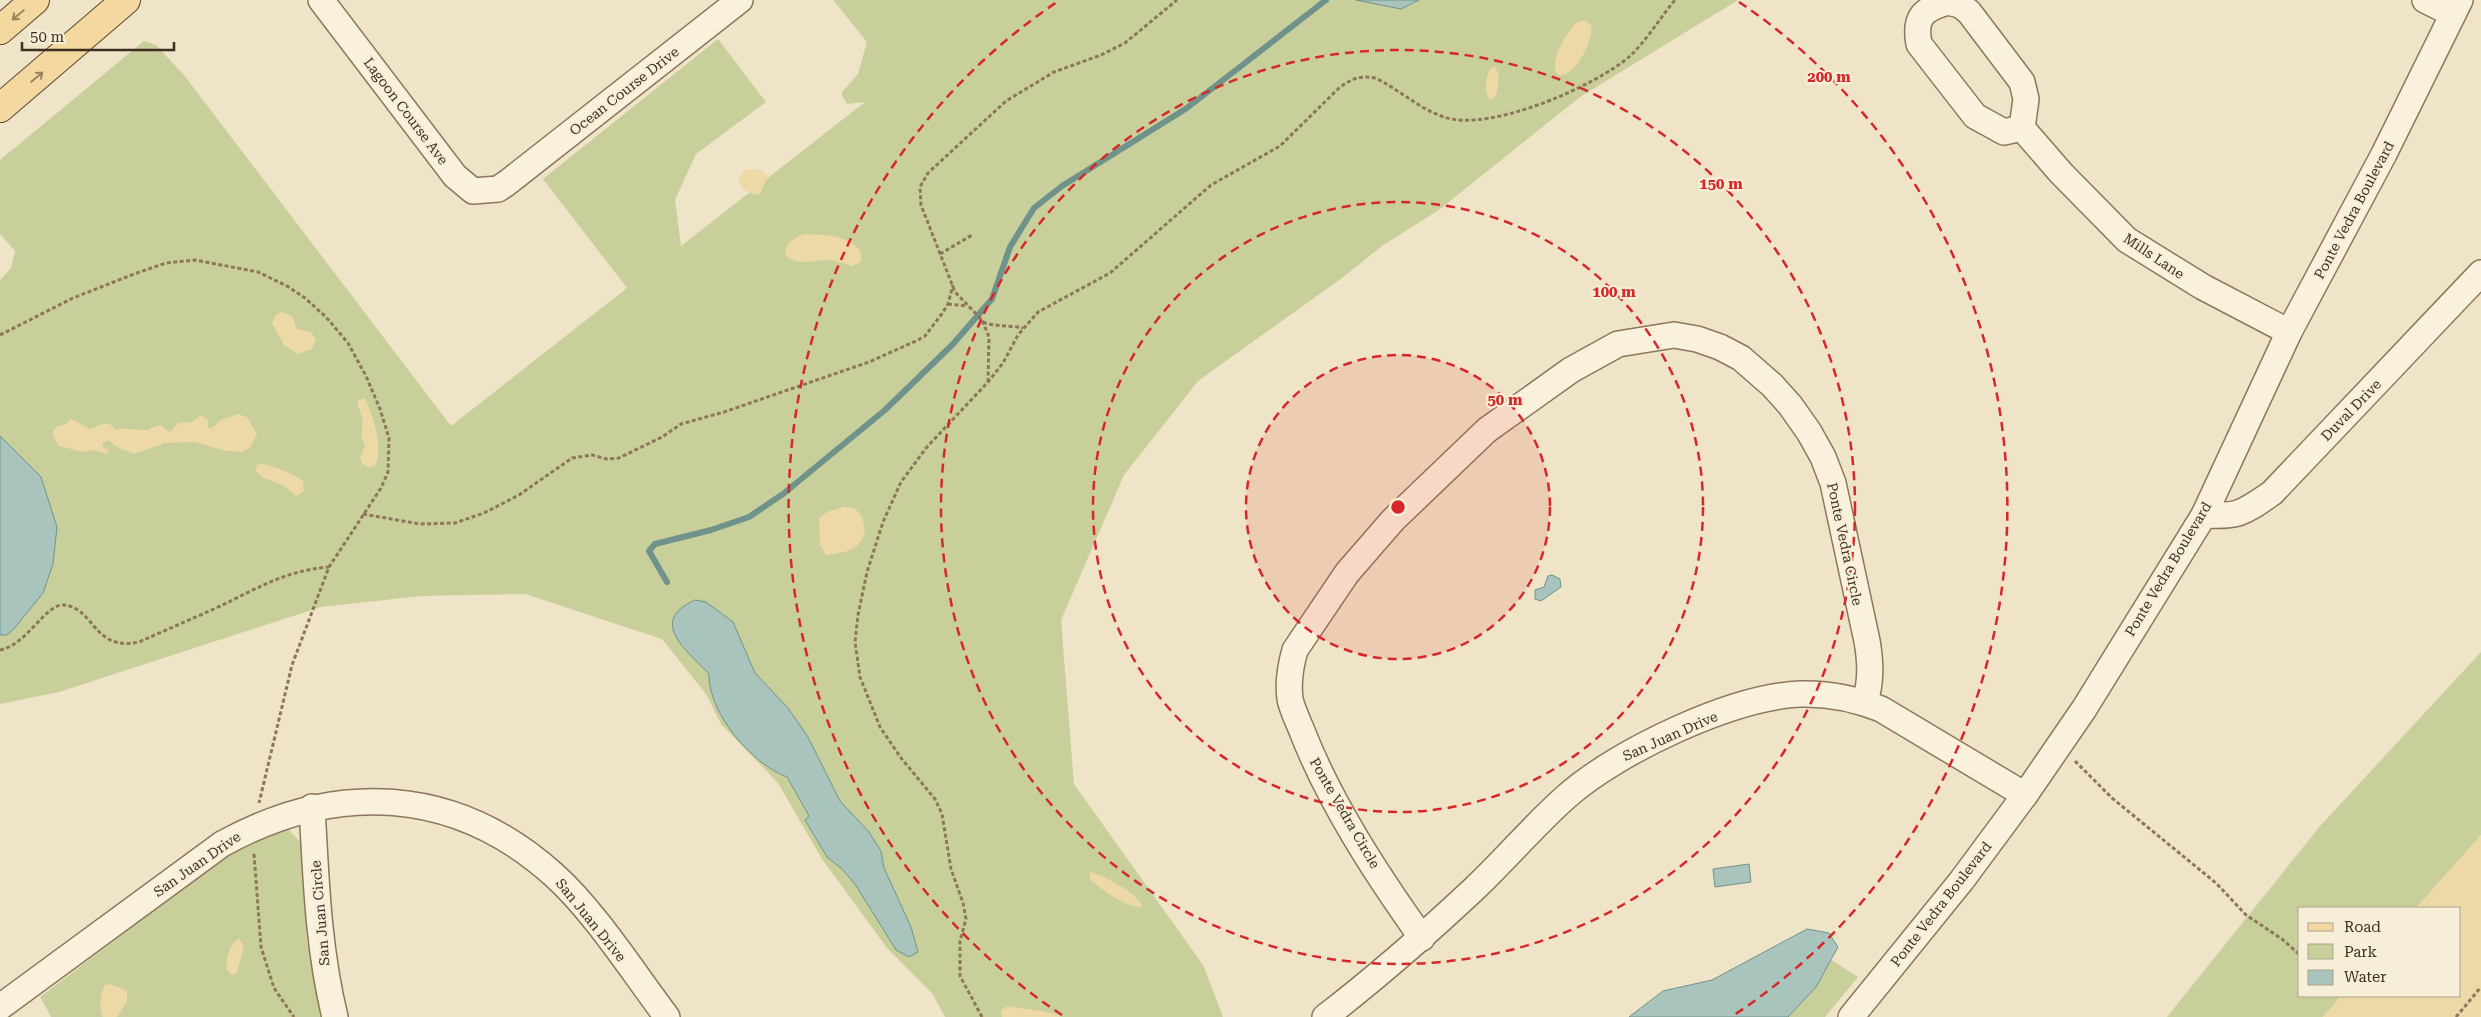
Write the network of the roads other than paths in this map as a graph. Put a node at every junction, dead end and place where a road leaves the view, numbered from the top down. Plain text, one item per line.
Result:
1 (35, 0) edge
2 (126, 0) edge
3 (321, 0) edge
4 (740, 0) edge
5 (2425, 0) edge
6 (2456, 7) edge
7 (711, 9) edge
8 (0, 30) edge
9 (0, 108) edge
10 (2022, 128) junction
11 (507, 182) joint
12 (2481, 273) edge
13 (2289, 332) junction
14 (2204, 515) junction
15 (1865, 703) junction
16 (2025, 795) junction
17 (312, 808) junction
18 (1422, 938) junction
19 (0, 1007) edge
20 (335, 1017) edge
21 (667, 1017) edge
22 (1324, 1017) edge
23 (1850, 1017) edge

1 -> 8 main road
9 -> 2 main road
3 - 11 street, Lagoon Course Ave
4 - 7 street, Ocean Course Drive
5 - 6 street
6 - 13 street, Ponte Vedra Boulevard
7 - 11 street, Ocean Course Drive
10 - 10 street
10 - 13 street, Mills Lane
12 - 14 street, Duval Drive
13 - 14 street, Ponte Vedra Boulevard
14 - 16 street, Ponte Vedra Boulevard
15 - 16 street, San Juan Drive
15 - 18 street, San Juan Drive
15 - 18 street, Ponte Vedra Circle
16 - 23 street, Ponte Vedra Boulevard
17 - 19 street, San Juan Drive
17 - 20 street, San Juan Circle
17 - 21 street, San Juan Drive
18 - 22 street, San Juan Drive

